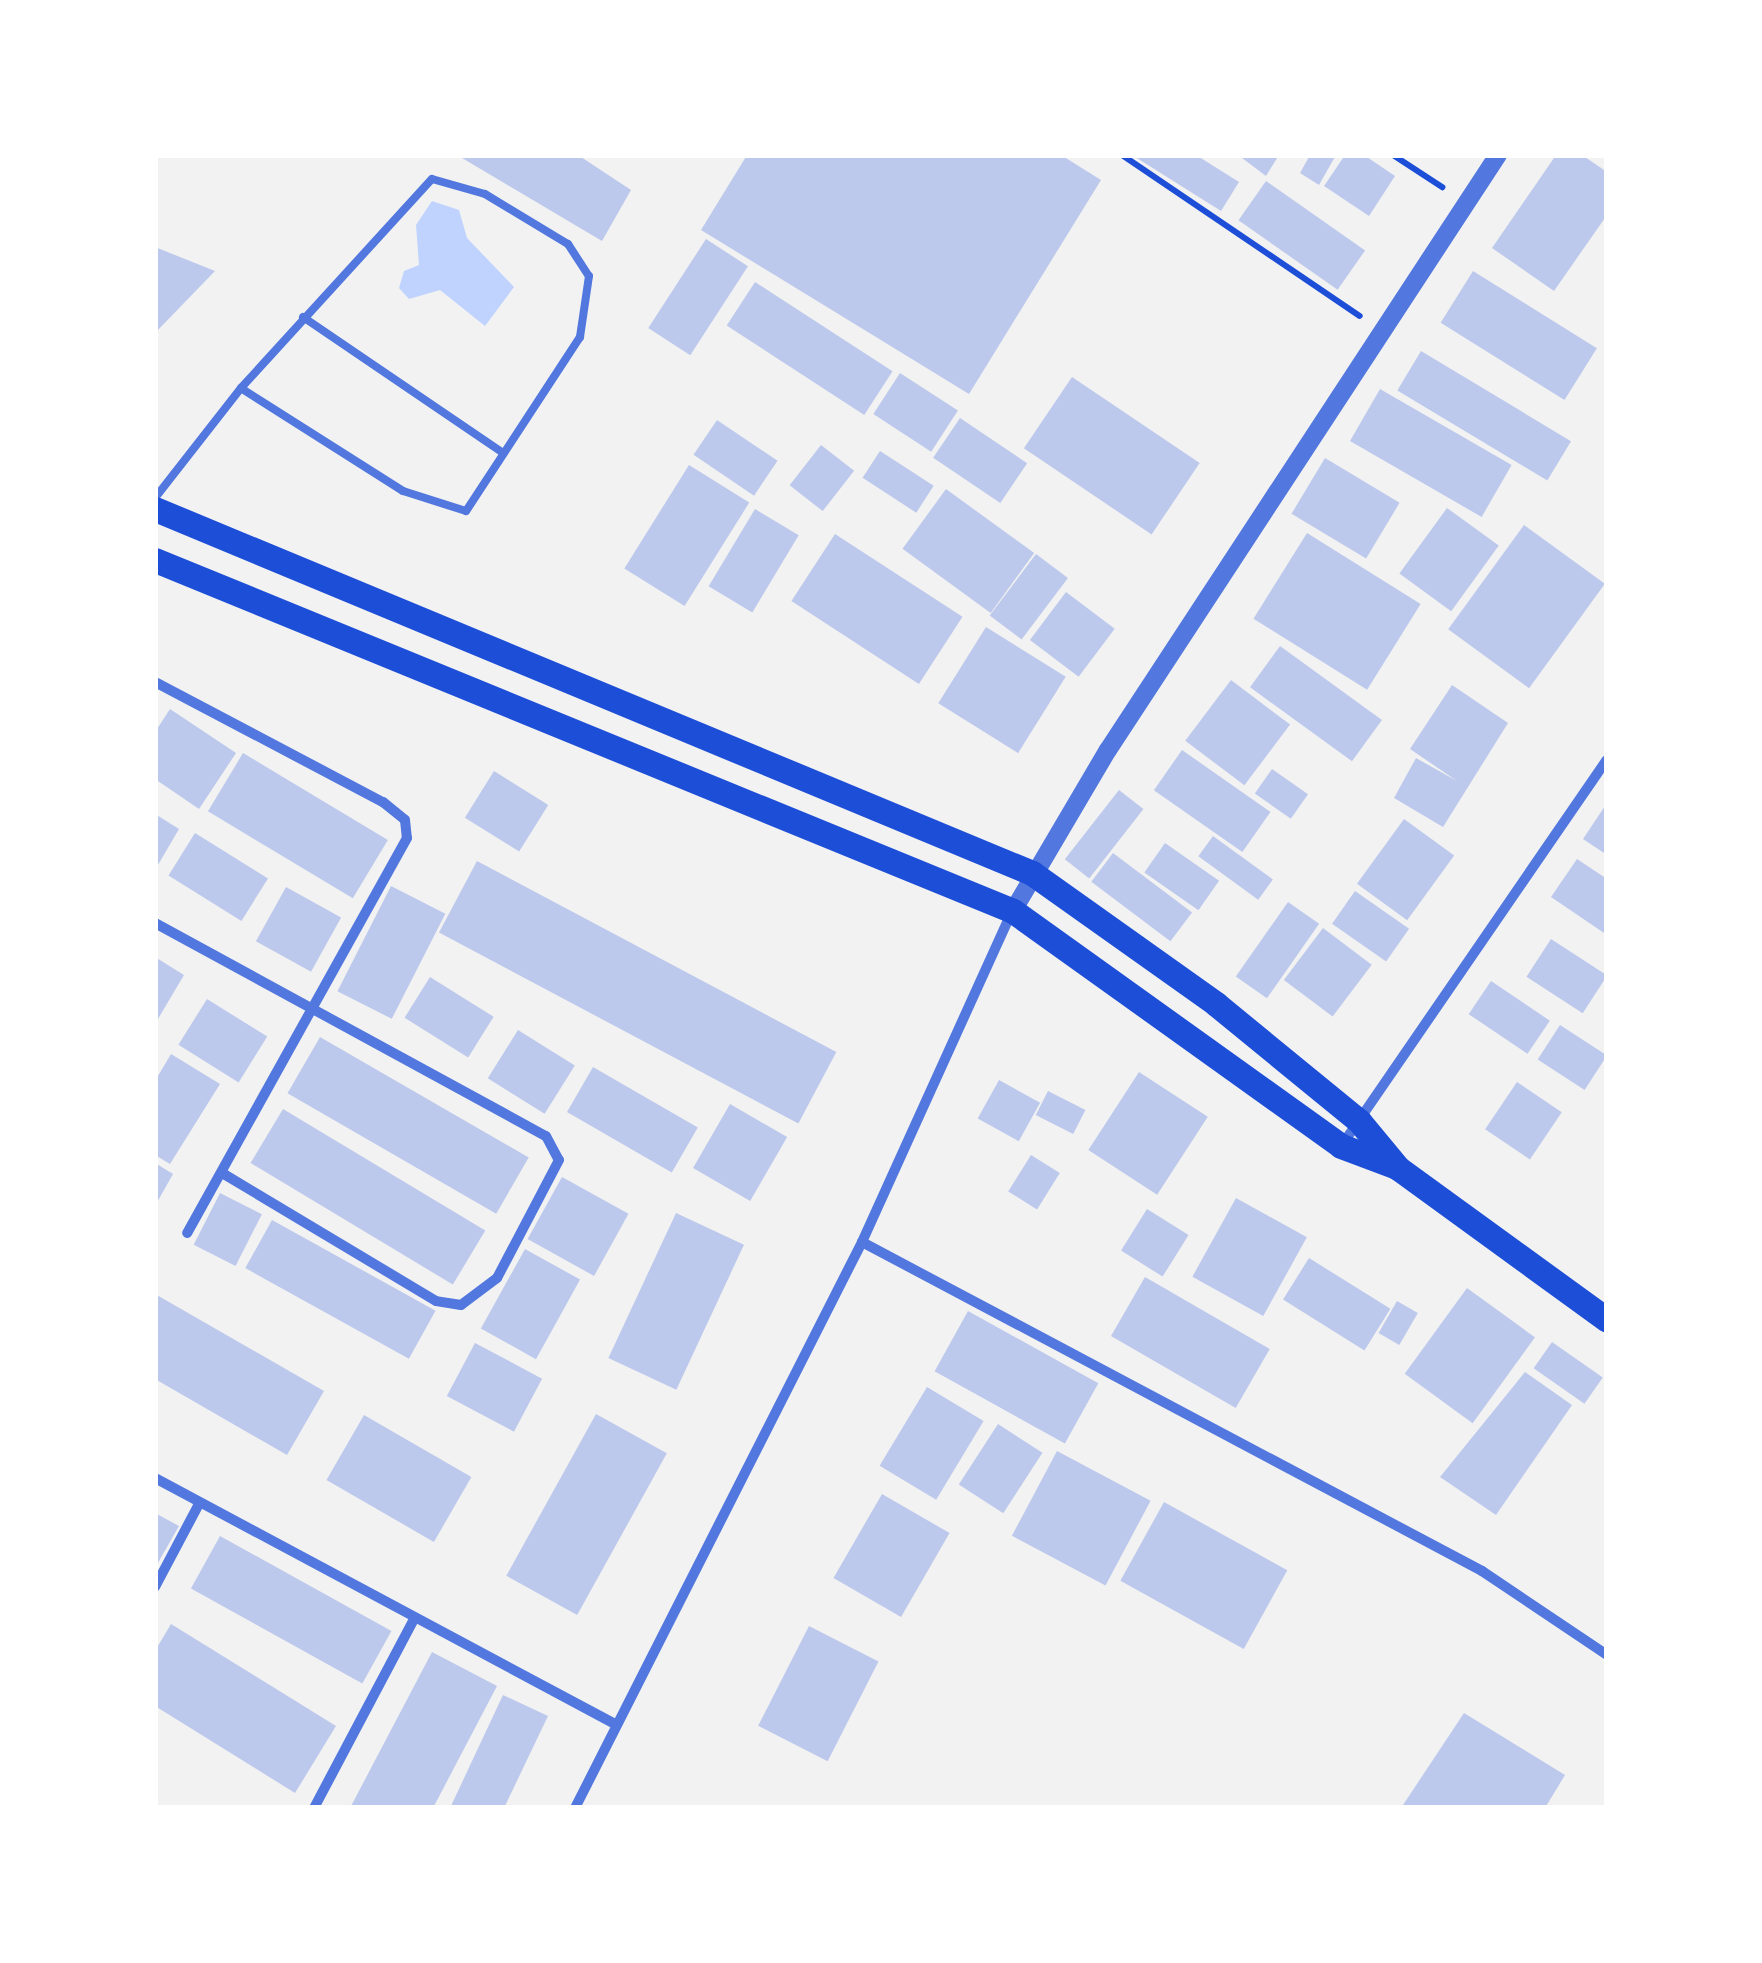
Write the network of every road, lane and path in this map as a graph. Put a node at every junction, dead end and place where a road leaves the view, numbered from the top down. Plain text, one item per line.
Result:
1 (1122, 155) edge
2 (1393, 155) edge
3 (1498, 155) edge
4 (1468, 205) junction
5 (304, 317) junction
6 (1382, 331) junction
7 (241, 388) junction
8 (503, 453) junction
9 (155, 498) edge
10 (155, 509) edge
11 (155, 560) edge
12 (155, 682) edge
13 (1607, 760) edge
14 (1032, 873) junction
15 (1012, 911) junction
16 (155, 923) edge
17 (316, 1005) junction
18 (1359, 1121) junction
19 (1341, 1146) junction
20 (1398, 1168) junction
21 (222, 1173) junction
22 (187, 1233) dead end
23 (862, 1242) junction
24 (1607, 1320) edge
25 (155, 1478) edge
26 (199, 1504) junction
27 (155, 1587) edge
28 (413, 1621) junction
29 (1607, 1656) edge
30 (614, 1723) junction
31 (314, 1808) edge
32 (575, 1808) edge

1 - 6 path
2 - 4 path
3 - 4 street
4 - 6 street
5 - 7 lane
5 - 8 lane
5 - 8 lane
6 - 14 street
7 - 8 lane
7 - 9 lane
10 - 14 main road
11 - 15 main road
12 - 17 street
13 - 18 street
14 - 15 street
14 - 18 main road
15 - 19 main road
15 - 23 street
16 - 17 street
17 - 21 street
17 - 21 street
18 - 19 street
18 - 20 main road
19 - 20 main road
20 - 24 main road
21 - 22 street
23 - 29 street
23 - 30 street
25 - 26 street
26 - 27 street
26 - 28 street
28 - 30 street
28 - 31 street
30 - 32 street

